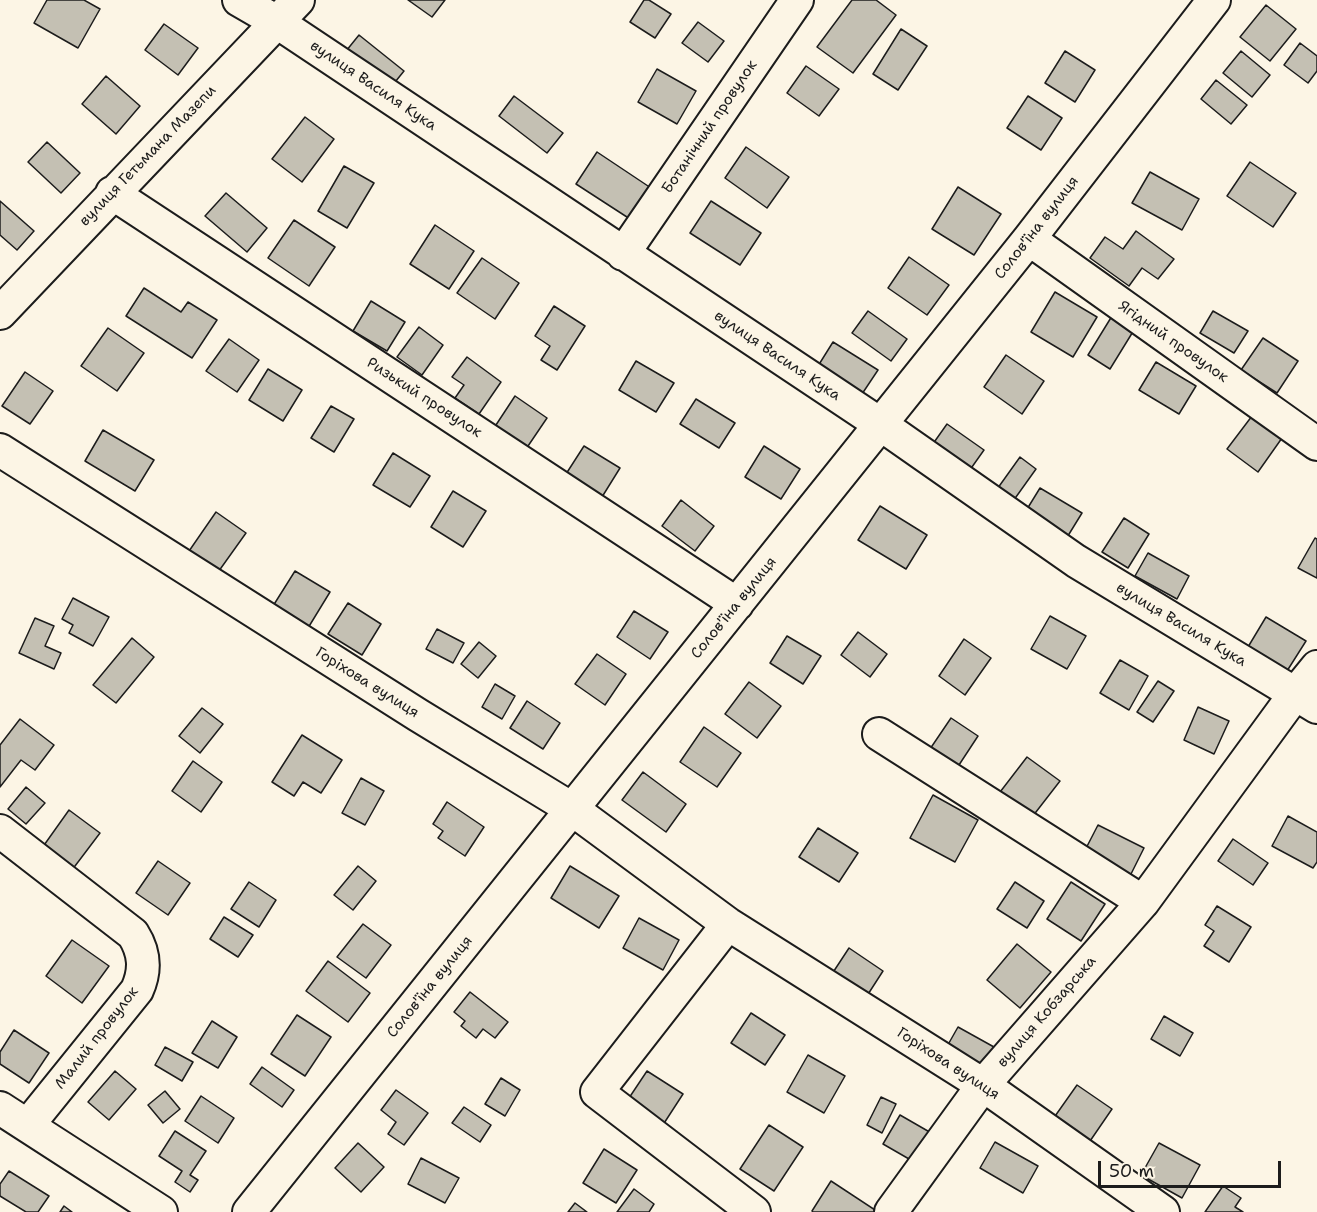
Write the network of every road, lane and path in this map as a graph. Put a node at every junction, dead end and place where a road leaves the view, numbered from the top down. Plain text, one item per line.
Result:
1 (239, 0) edge
2 (797, 0) edge
3 (1214, 0) edge
4 (288, 11) edge
5 (112, 193) junction
6 (1029, 239) junction
7 (623, 254) junction
8 (0, 313) edge
9 (880, 424) junction
10 (1317, 444) edge
11 (0, 450) edge
12 (737, 604) junction
13 (1317, 667) edge
14 (1306, 700) edge
15 (879, 734) dead end
16 (572, 809) junction
17 (0, 831) edge
18 (1143, 903) junction
19 (728, 924) junction
20 (983, 1085) junction
21 (0, 1108) edge
22 (28, 1125) junction
23 (161, 1212) edge
24 (249, 1212) edge
25 (754, 1212) edge
26 (891, 1212) edge
27 (1162, 1212) edge

1 - 4 street, вулиця Василя Кука
2 - 7 street, Ботанічний провулок
3 - 6 street, Солов'їна вулиця
4 - 5 street, вулиця Гетьмана Мазепи
4 - 7 street, вулиця Василя Кука
5 - 8 street, вулиця Гетьмана Мазепи
5 - 12 street, Ризький провулок
6 - 9 street, Солов'їна вулиця
6 - 10 street, Ягідний провулок
7 - 9 street, вулиця Василя Кука
9 - 12 street, Солов'їна вулиця
9 - 14 street, вулиця Василя Кука
11 - 16 street, Горіхова вулиця
12 - 16 street, Солов'їна вулиця
13 - 14 street, вулиця Кобзарська
14 - 18 street, вулиця Кобзарська
15 - 18 street
16 - 19 street, Горіхова вулиця
16 - 24 street, Солов'їна вулиця
17 - 22 street, Малий провулок
18 - 20 street, вулиця Кобзарська
19 - 20 street, Горіхова вулиця
19 - 25 street
20 - 26 street, вулиця Кобзарська
20 - 27 street, Горіхова вулиця
21 - 22 street
22 - 23 street

